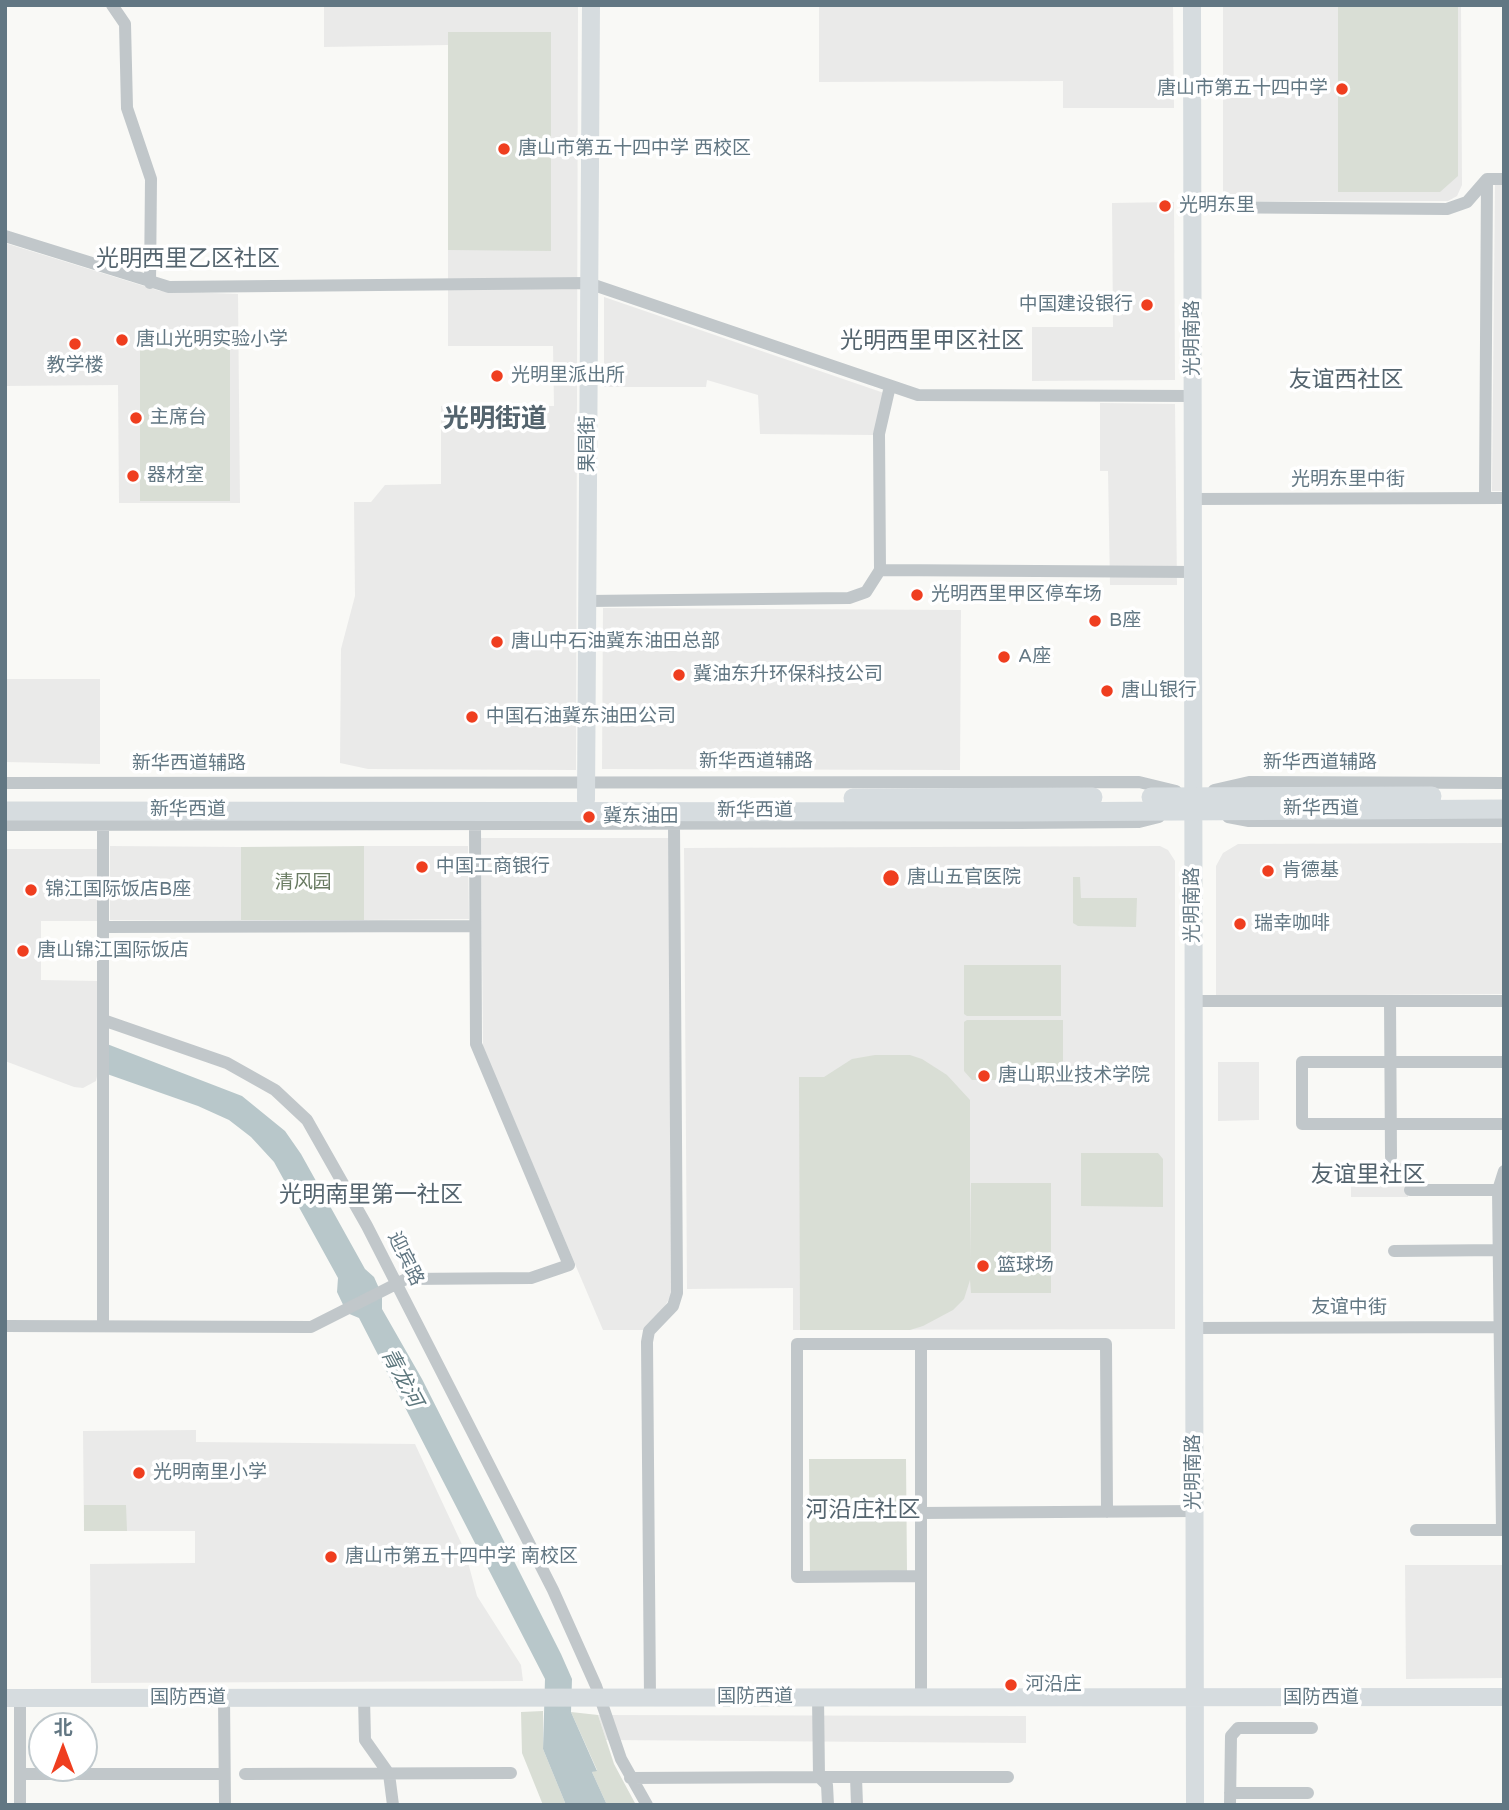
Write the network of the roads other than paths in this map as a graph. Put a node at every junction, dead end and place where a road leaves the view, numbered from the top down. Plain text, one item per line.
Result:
1 (112, 5) edge
2 (591, 5) edge
3 (1192, 5) edge
4 (1488, 179) junction
5 (1504, 179) edge
6 (1192, 207) junction
7 (5, 236) edge
8 (150, 283) junction
9 (588, 283) junction
10 (890, 386) junction
11 (1193, 396) junction
12 (1485, 498) junction
13 (1504, 498) edge
14 (1193, 499) junction
15 (880, 570) junction
16 (1194, 572) junction
17 (588, 601) junction
18 (5, 783) edge
19 (1504, 783) edge
20 (587, 791) junction
21 (1504, 796) edge
22 (5, 800) edge
23 (1193, 802) junction
24 (1504, 809) edge
25 (5, 811) edge
26 (1504, 821) edge
27 (103, 824) junction
28 (674, 824) junction
29 (5, 825) edge
30 (475, 825) junction
31 (475, 926) junction
32 (103, 927) junction
33 (1194, 1001) junction
34 (1390, 1001) junction
35 (1504, 1001) edge
36 (103, 1026) junction
37 (1391, 1062) junction
38 (1504, 1062) edge
39 (1391, 1124) junction
40 (1504, 1124) edge
41 (1391, 1157) dead end
42 (1504, 1171) edge
43 (1410, 1190) dead end
44 (1498, 1190) junction
45 (1502, 1220) edge
46 (1501, 1250) junction
47 (1394, 1251) dead end
48 (1503, 1271) edge
49 (389, 1286) junction
50 (5, 1326) edge
51 (103, 1326) junction
52 (1194, 1328) junction
53 (1502, 1328) edge
54 (921, 1344) junction
55 (1503, 1398) edge
56 (1503, 1463) edge
57 (1107, 1511) junction
58 (1194, 1511) junction
59 (921, 1513) junction
60 (1416, 1530) dead end
61 (1503, 1530) edge
62 (921, 1576) junction
63 (594, 1693) junction
64 (650, 1697) junction
65 (818, 1697) junction
66 (921, 1697) junction
67 (1196, 1697) junction
68 (1504, 1697) edge
69 (12, 1698) edge
70 (224, 1698) junction
71 (364, 1698) junction
72 (1312, 1728) dead end
73 (5, 1765) edge
74 (20, 1770) junction
75 (511, 1773) dead end
76 (223, 1774) junction
77 (245, 1774) dead end
78 (389, 1774) junction
79 (630, 1777) junction
80 (819, 1777) junction
81 (856, 1777) junction
82 (1008, 1777) dead end
83 (1308, 1793) dead end
84 (1230, 1799) edge
85 (20, 1805) edge
86 (225, 1805) edge
87 (393, 1805) edge
88 (647, 1805) edge
89 (828, 1805) edge
90 (857, 1805) edge
91 (1195, 1805) edge

1 - 8 street
2 - 9 street, 果园街
3 - 6 street, 光明南路
4 - 5 street
4 - 6 street
4 - 12 street
6 - 11 street, 光明南路
7 - 8 street
8 - 9 street
9 - 10 street
9 - 17 street, 果园街
10 - 11 street
10 - 15 street
11 - 14 street, 光明南路
12 - 13 street, 光明东里中街
12 - 14 street, 光明东里中街
14 - 16 street, 光明南路
15 - 16 street
15 - 17 street
16 - 23 street, 光明南路
17 - 20 street, 果园街
18 - 20 street, 新华西道辅路
19 - 23 street, 新华西道辅路
20 - 22 main road, 新华西道
20 - 23 main road, 新华西道
21 - 23 main road, 新华西道
23 - 24 main road, 新华西道
23 - 25 main road, 新华西道
23 - 26 street, 新华西道辅路
23 - 28 street, 新华西道辅路
23 - 33 street, 光明南路
27 - 29 street, 新华西道辅路
27 - 30 street, 新华西道辅路
27 - 32 street
28 - 30 street, 新华西道辅路
28 - 64 street
30 - 31 street
31 - 32 street
31 - 49 street
32 - 36 street
33 - 34 street
33 - 52 street, 光明南路
34 - 35 street
34 - 37 street
36 - 49 street, 迎宾路
36 - 51 street
37 - 38 street
37 - 39 street
37 - 39 street
39 - 40 street
39 - 41 street
42 - 44 street
43 - 44 street
44 - 45 street
45 - 46 street
46 - 47 street
46 - 48 street
48 - 53 street
49 - 51 street
49 - 63 street, 迎宾路
50 - 51 street
52 - 53 street, 友谊中街
52 - 58 street, 光明南路
53 - 55 street
54 - 57 street
54 - 59 street
54 - 62 street
55 - 56 street
56 - 61 street
57 - 58 street
57 - 59 street
58 - 67 street, 光明南路
59 - 62 street
60 - 61 street
62 - 66 street
63 - 64 street, 国防西道
63 - 71 street, 国防西道
63 - 79 street, 迎宾路
64 - 65 street, 国防西道
65 - 66 street, 国防西道
65 - 80 street
66 - 67 street, 国防西道
67 - 68 street, 国防西道
67 - 91 street, 光明南路
69 - 70 street, 国防西道
69 - 74 street
70 - 71 street, 国防西道
70 - 76 street
71 - 78 street
72 - 84 street
73 - 74 street
74 - 76 street
74 - 85 street
75 - 78 street
76 - 86 street
77 - 78 street
78 - 87 street
79 - 80 street
79 - 88 street, 迎宾路
80 - 81 street
80 - 89 street
81 - 82 street
81 - 90 street
83 - 84 street

